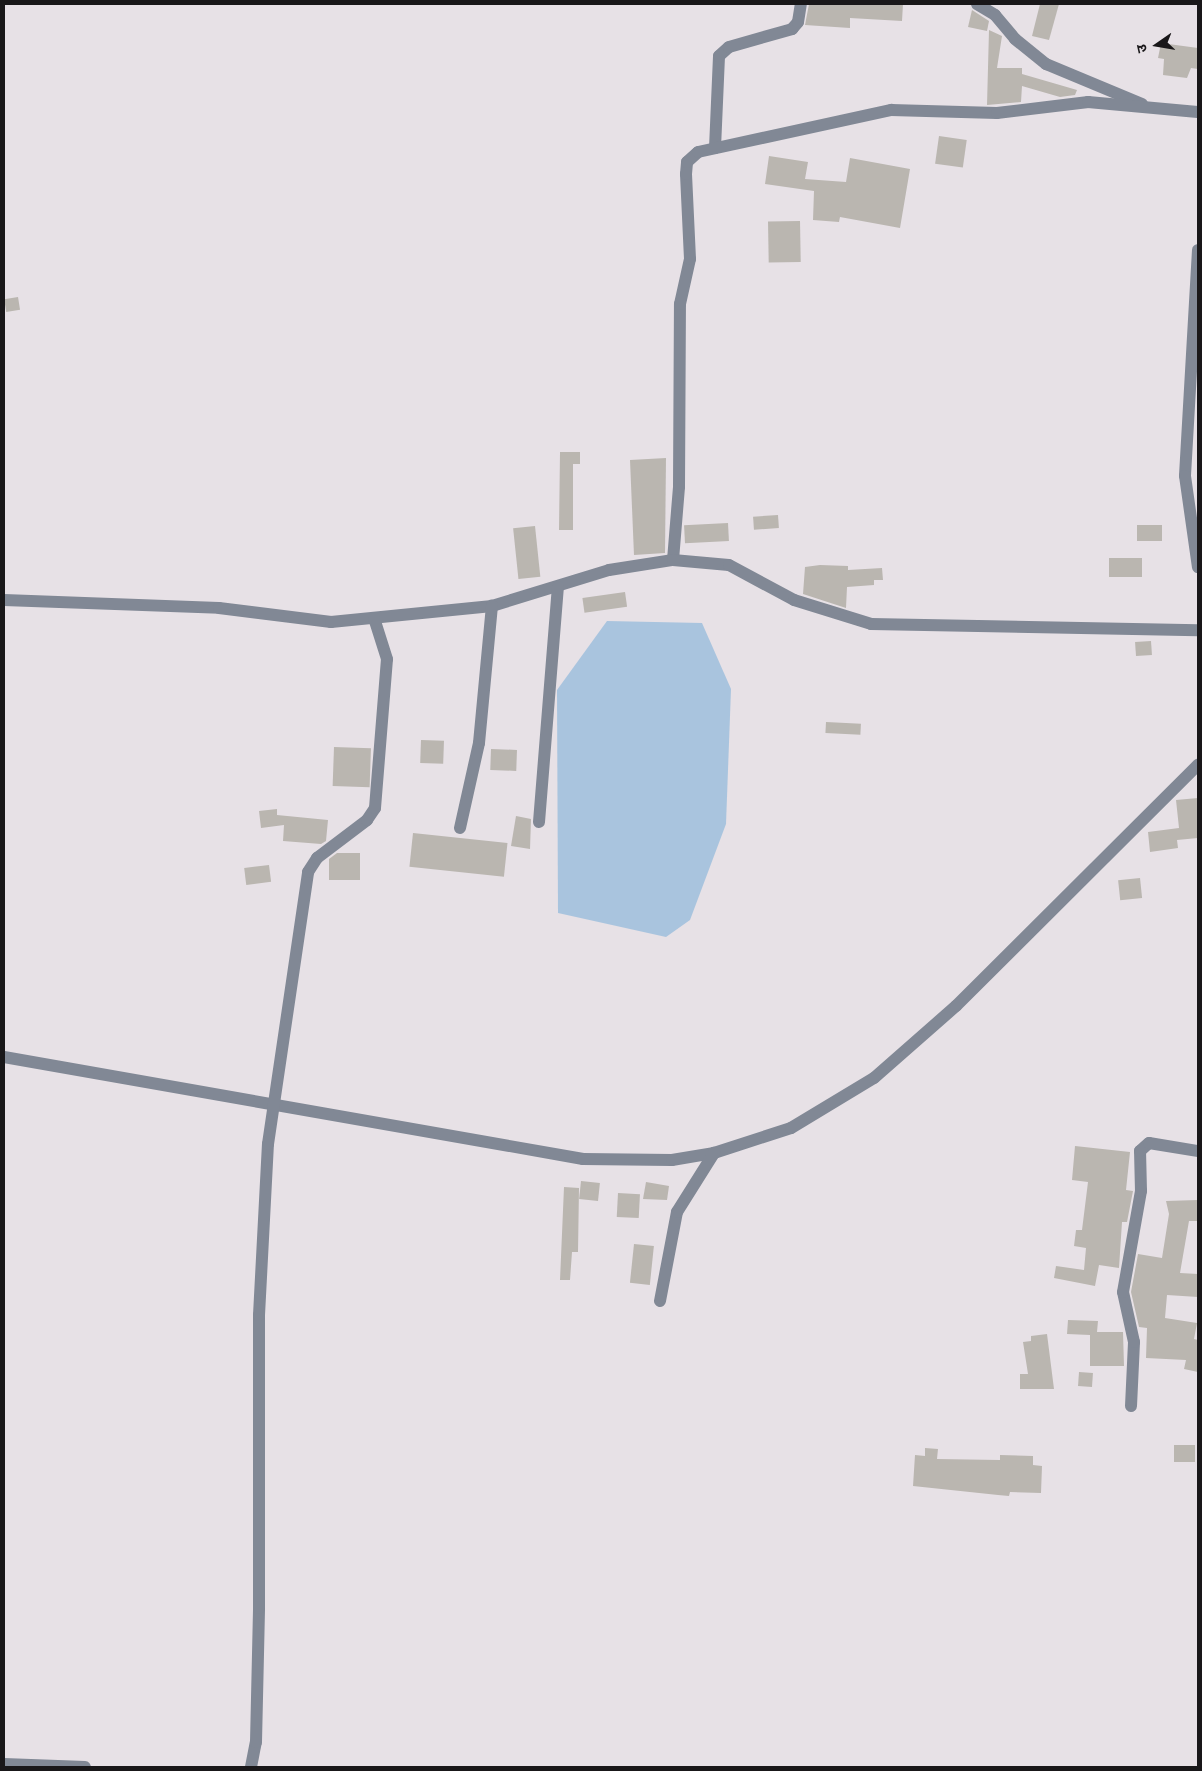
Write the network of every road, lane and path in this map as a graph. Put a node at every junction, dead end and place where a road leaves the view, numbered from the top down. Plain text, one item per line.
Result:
1 (801, 4) edge
2 (977, 4) edge
3 (1160, 111) junction
4 (1198, 112) edge
5 (715, 148) junction
6 (1198, 250) edge
7 (672, 560) junction
8 (1198, 568) edge
9 (558, 586) junction
10 (4, 600) edge
11 (492, 606) junction
12 (374, 618) junction
13 (1198, 630) edge
14 (1198, 765) edge
15 (539, 822) dead end
16 (460, 828) dead end
17 (4, 1057) edge
18 (276, 1100) junction
19 (1198, 1151) edge
20 (714, 1153) junction
21 (660, 1301) dead end
22 (1132, 1406) dead end
23 (4, 1764) edge
24 (85, 1767) edge
25 (251, 1767) edge

1 - 5 street
2 - 3 street
3 - 4 street
3 - 5 street
5 - 7 street
6 - 8 street
7 - 9 street
7 - 13 street
9 - 11 street
9 - 15 street
10 - 12 street
11 - 12 street
11 - 16 street
12 - 18 street
14 - 20 street
17 - 18 street
18 - 20 street
18 - 25 street
19 - 22 street
20 - 21 street
23 - 24 street

